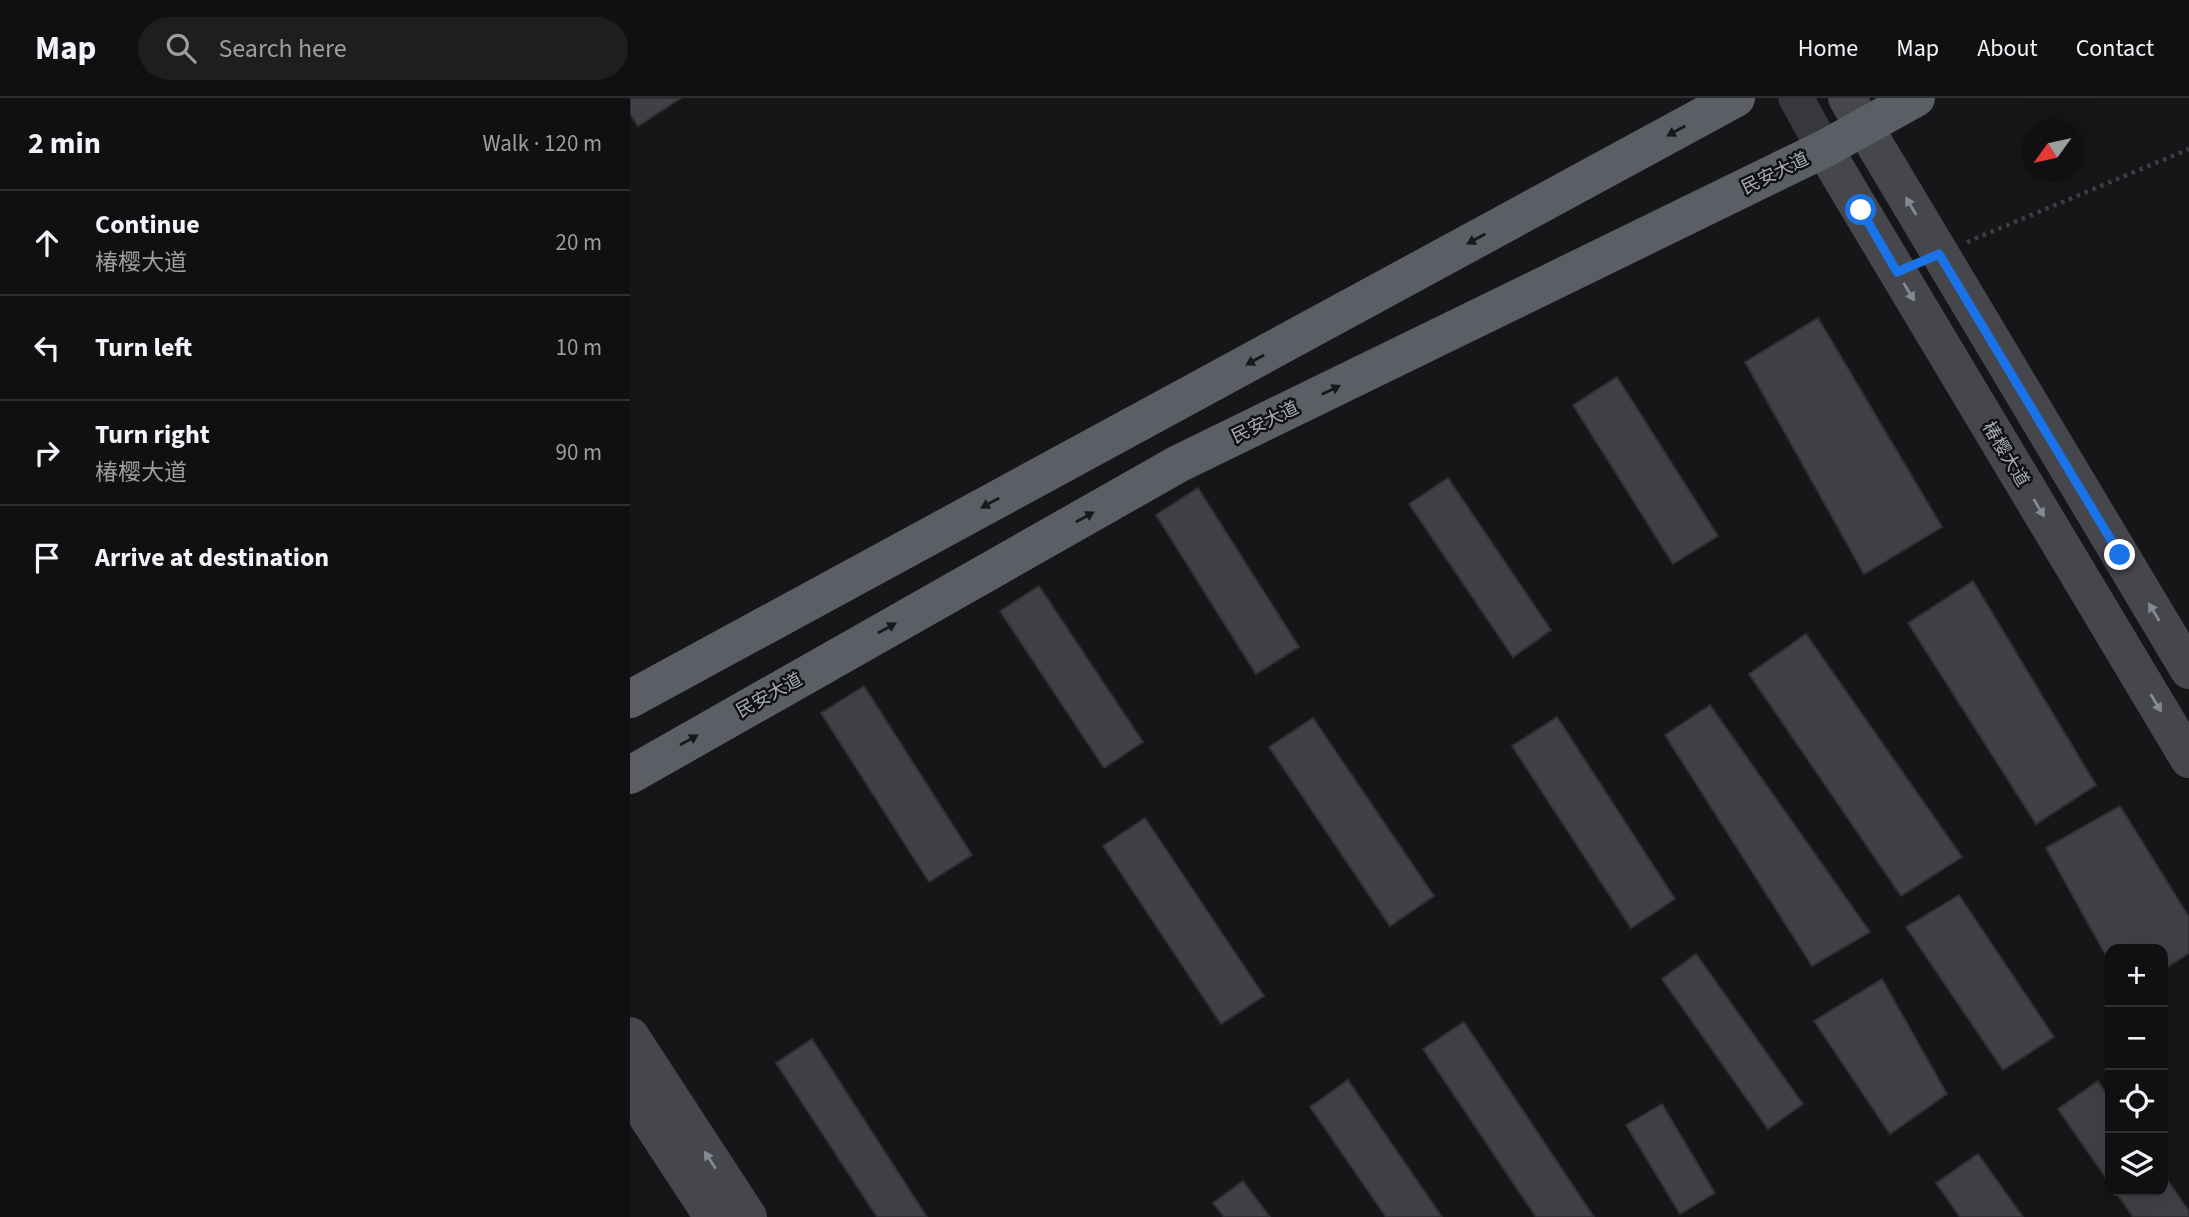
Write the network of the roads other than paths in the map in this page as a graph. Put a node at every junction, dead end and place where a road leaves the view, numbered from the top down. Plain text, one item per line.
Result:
1 (1736, 98) edge
2 (1796, 98) edge
3 (1916, 98) edge
4 (1856, 112) edge
5 (1824, 149) junction
6 (2189, 670) edge
7 (630, 699) edge
8 (2189, 759) edge
9 (630, 775) edge
10 (630, 1037) edge
11 (630, 1090) edge
12 (713, 1217) edge
13 (748, 1217) edge

1 -> 7 highway
2 - 5 street
3 - 4 highway, 民安大道
4 - 5 highway, 民安大道
6 -> 4 main road
5 -> 8 main road, 椿樱大道
9 -> 5 highway, 民安大道
13 -> 10 main road
11 - 12 main road

